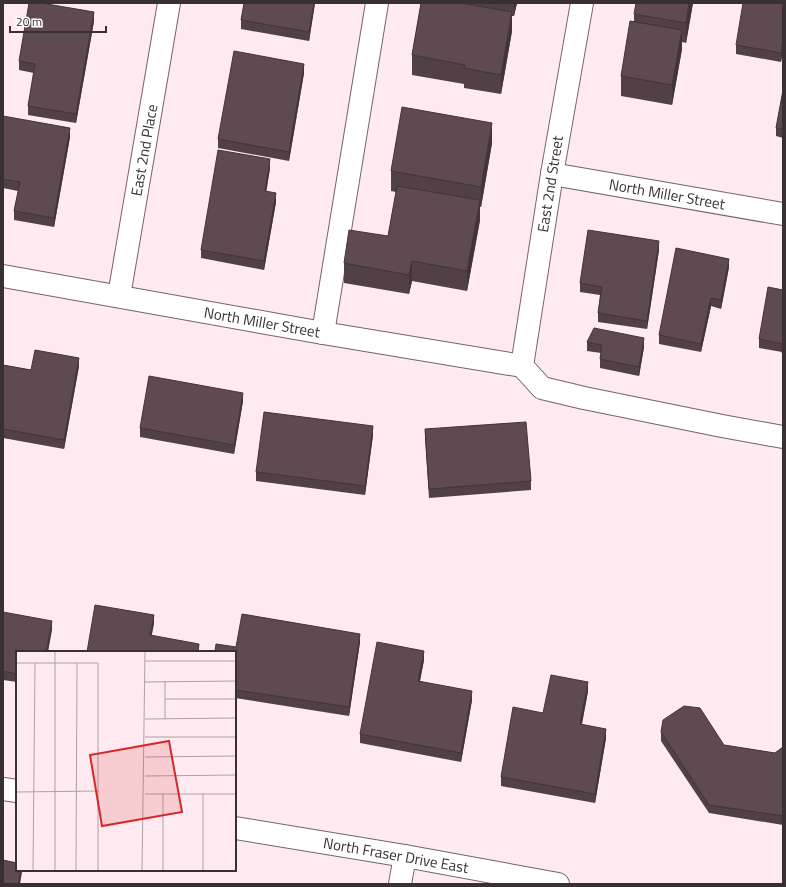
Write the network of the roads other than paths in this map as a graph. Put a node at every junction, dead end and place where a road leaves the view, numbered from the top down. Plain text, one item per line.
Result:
1 (170, 3) edge
2 (377, 3) edge
3 (582, 3) edge
4 (552, 174) junction
5 (783, 214) edge
6 (3, 276) edge
7 (119, 296) junction
8 (323, 333) junction
9 (522, 366) junction
10 (783, 437) edge
11 (3, 789) edge
12 (16, 791) edge
13 (236, 828) edge
14 (405, 856) junction
15 (400, 884) edge
16 (558, 884) edge

1 - 7 street, East 2nd Place
2 - 8 street
3 - 4 street, East 2nd Street
4 - 5 street, North Miller Street
4 - 9 street, East 2nd Street
6 - 7 street, North Miller Street
7 - 8 street, North Miller Street
8 - 9 street, North Miller Street
9 - 10 street
11 - 12 street
13 - 14 street, North Fraser Drive East
14 - 15 street
14 - 16 street, North Fraser Drive East

